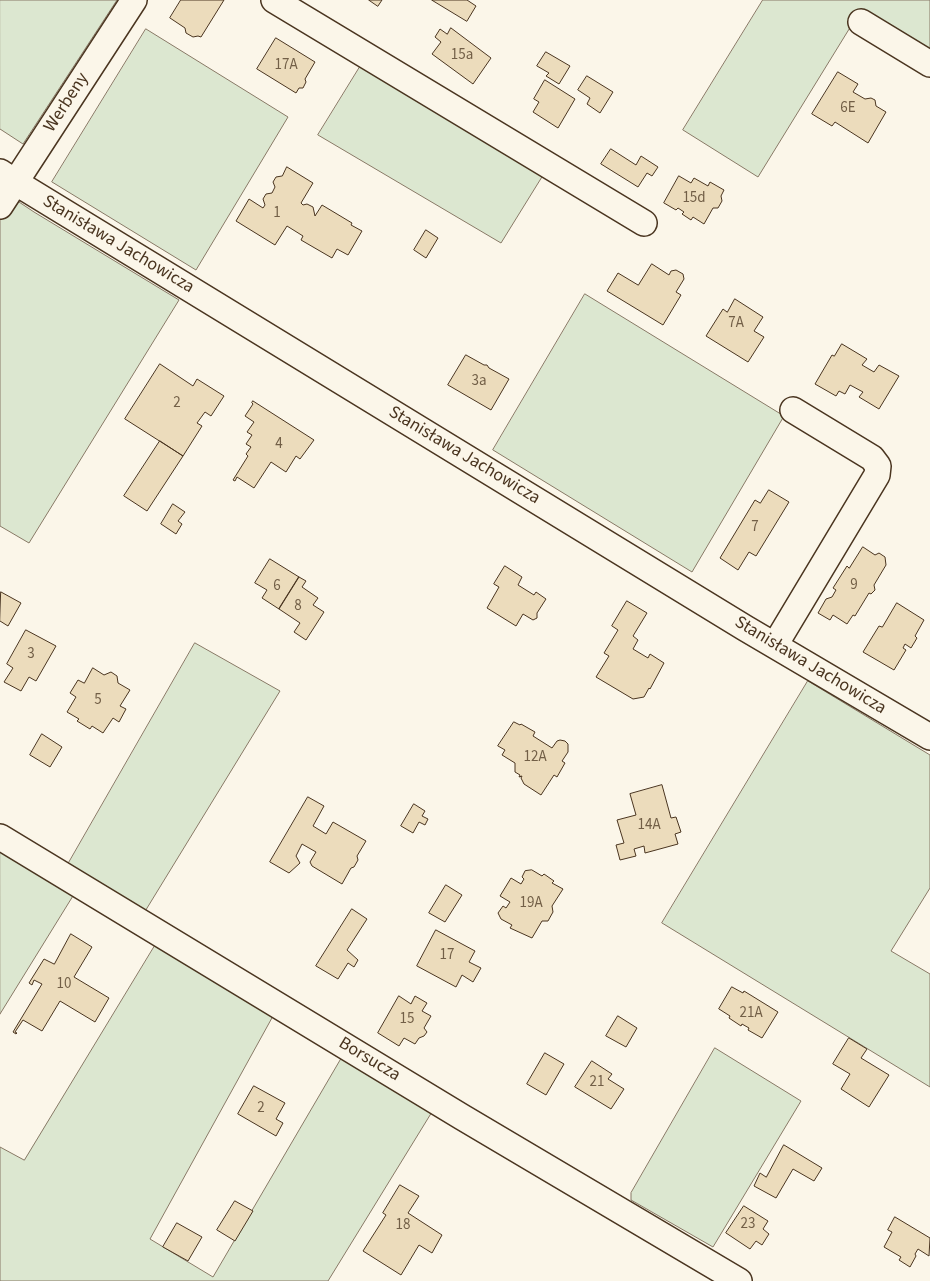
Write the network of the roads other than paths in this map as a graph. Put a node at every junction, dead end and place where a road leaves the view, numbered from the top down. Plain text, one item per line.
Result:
1 (134, 0) edge
2 (274, 0) edge
3 (860, 22) dead end
4 (930, 64) edge
5 (7, 177) edge
6 (0, 206) edge
7 (644, 223) dead end
8 (793, 410) dead end
9 (775, 645) junction
10 (930, 738) edge
11 (0, 837) edge
12 (739, 1281) edge

1 - 5 street, Werbeny
2 - 7 street
3 - 4 street
5 - 6 street, Werbeny
5 - 9 street, Stanisława Jachowicza
8 - 9 street
9 - 10 street, Stanisława Jachowicza
11 - 12 street, Borsucza

